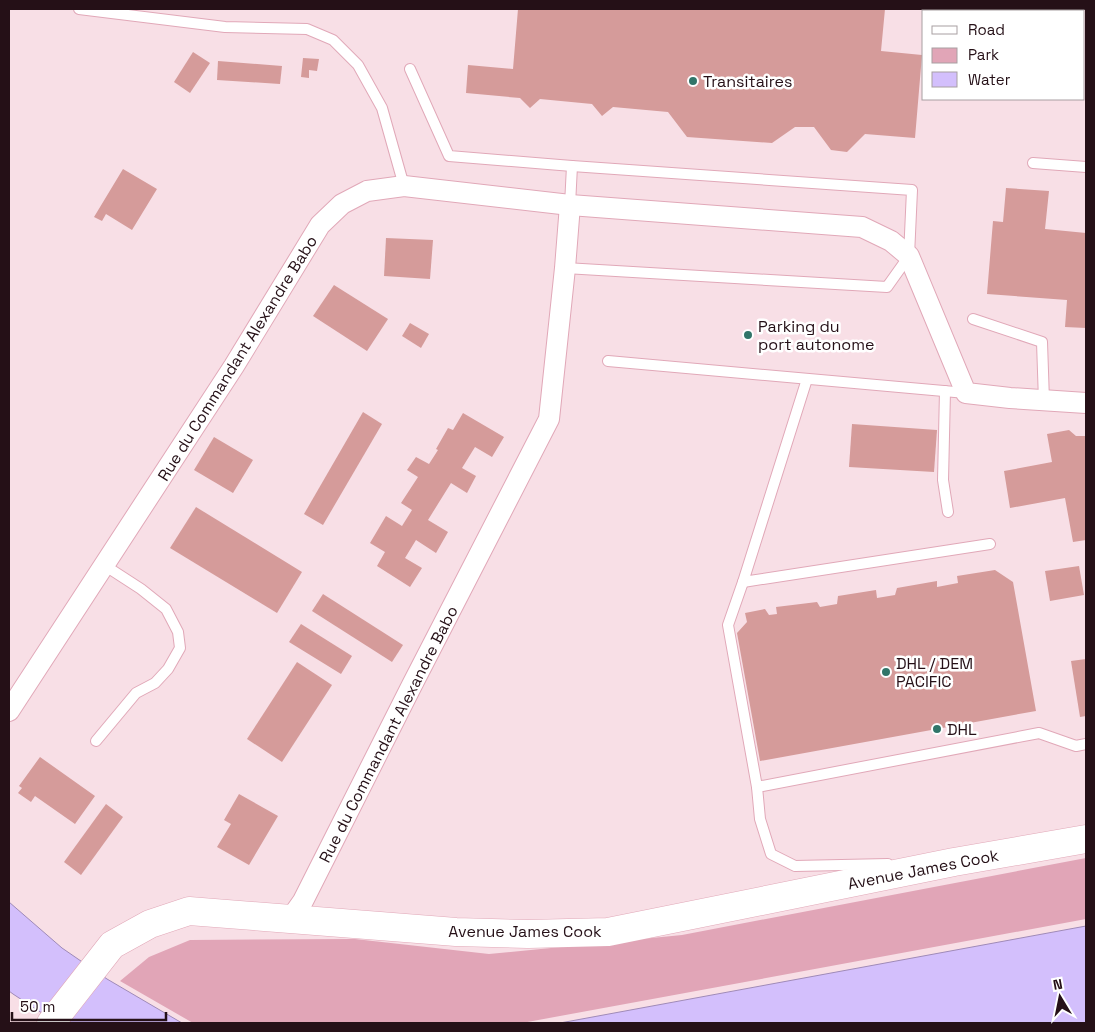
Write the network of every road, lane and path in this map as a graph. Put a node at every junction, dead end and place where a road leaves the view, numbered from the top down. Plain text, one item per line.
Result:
1 (78, 9) edge
2 (410, 70) dead end
3 (1033, 163) dead end
4 (572, 166) junction
5 (1086, 167) edge
6 (404, 186) junction
7 (570, 205) junction
8 (909, 256) junction
9 (565, 268) junction
10 (973, 319) dead end
11 (608, 361) dead end
12 (807, 379) junction
13 (945, 391) junction
14 (966, 393) junction
15 (1044, 401) junction
16 (1086, 404) edge
17 (948, 512) dead end
18 (990, 544) dead end
19 (104, 565) junction
20 (743, 582) junction
21 (9, 709) edge
22 (96, 740) dead end
23 (1086, 744) edge
24 (757, 787) junction
25 (1086, 839) edge
26 (954, 862) junction
27 (291, 918) junction
28 (51, 1023) edge

1 - 6 lane
2 - 4 lane
3 - 5 lane
4 - 7 lane
4 - 8 lane
6 - 7 street, Rue du Commandant Alexandre Babo
6 - 19 street, Rue du Commandant Alexandre Babo
7 - 8 street, Rue du Commandant Alexandre Babo
7 - 9 street, Rue du Commandant Alexandre Babo
8 - 9 lane
8 - 14 street, Rue du Commandant Alexandre Babo
9 - 27 street, Rue du Commandant Alexandre Babo
10 - 15 lane
11 - 12 lane
12 - 13 lane
12 - 20 lane
13 - 14 lane
13 - 17 lane
14 - 15 street
15 - 16 street
18 - 20 lane
19 - 21 street, Rue du Commandant Alexandre Babo
19 - 22 lane
20 - 24 lane
23 - 24 lane
24 - 26 lane
25 - 26 main road, Avenue James Cook
26 - 27 main road, Avenue James Cook
27 - 28 main road, Avenue James Cook

